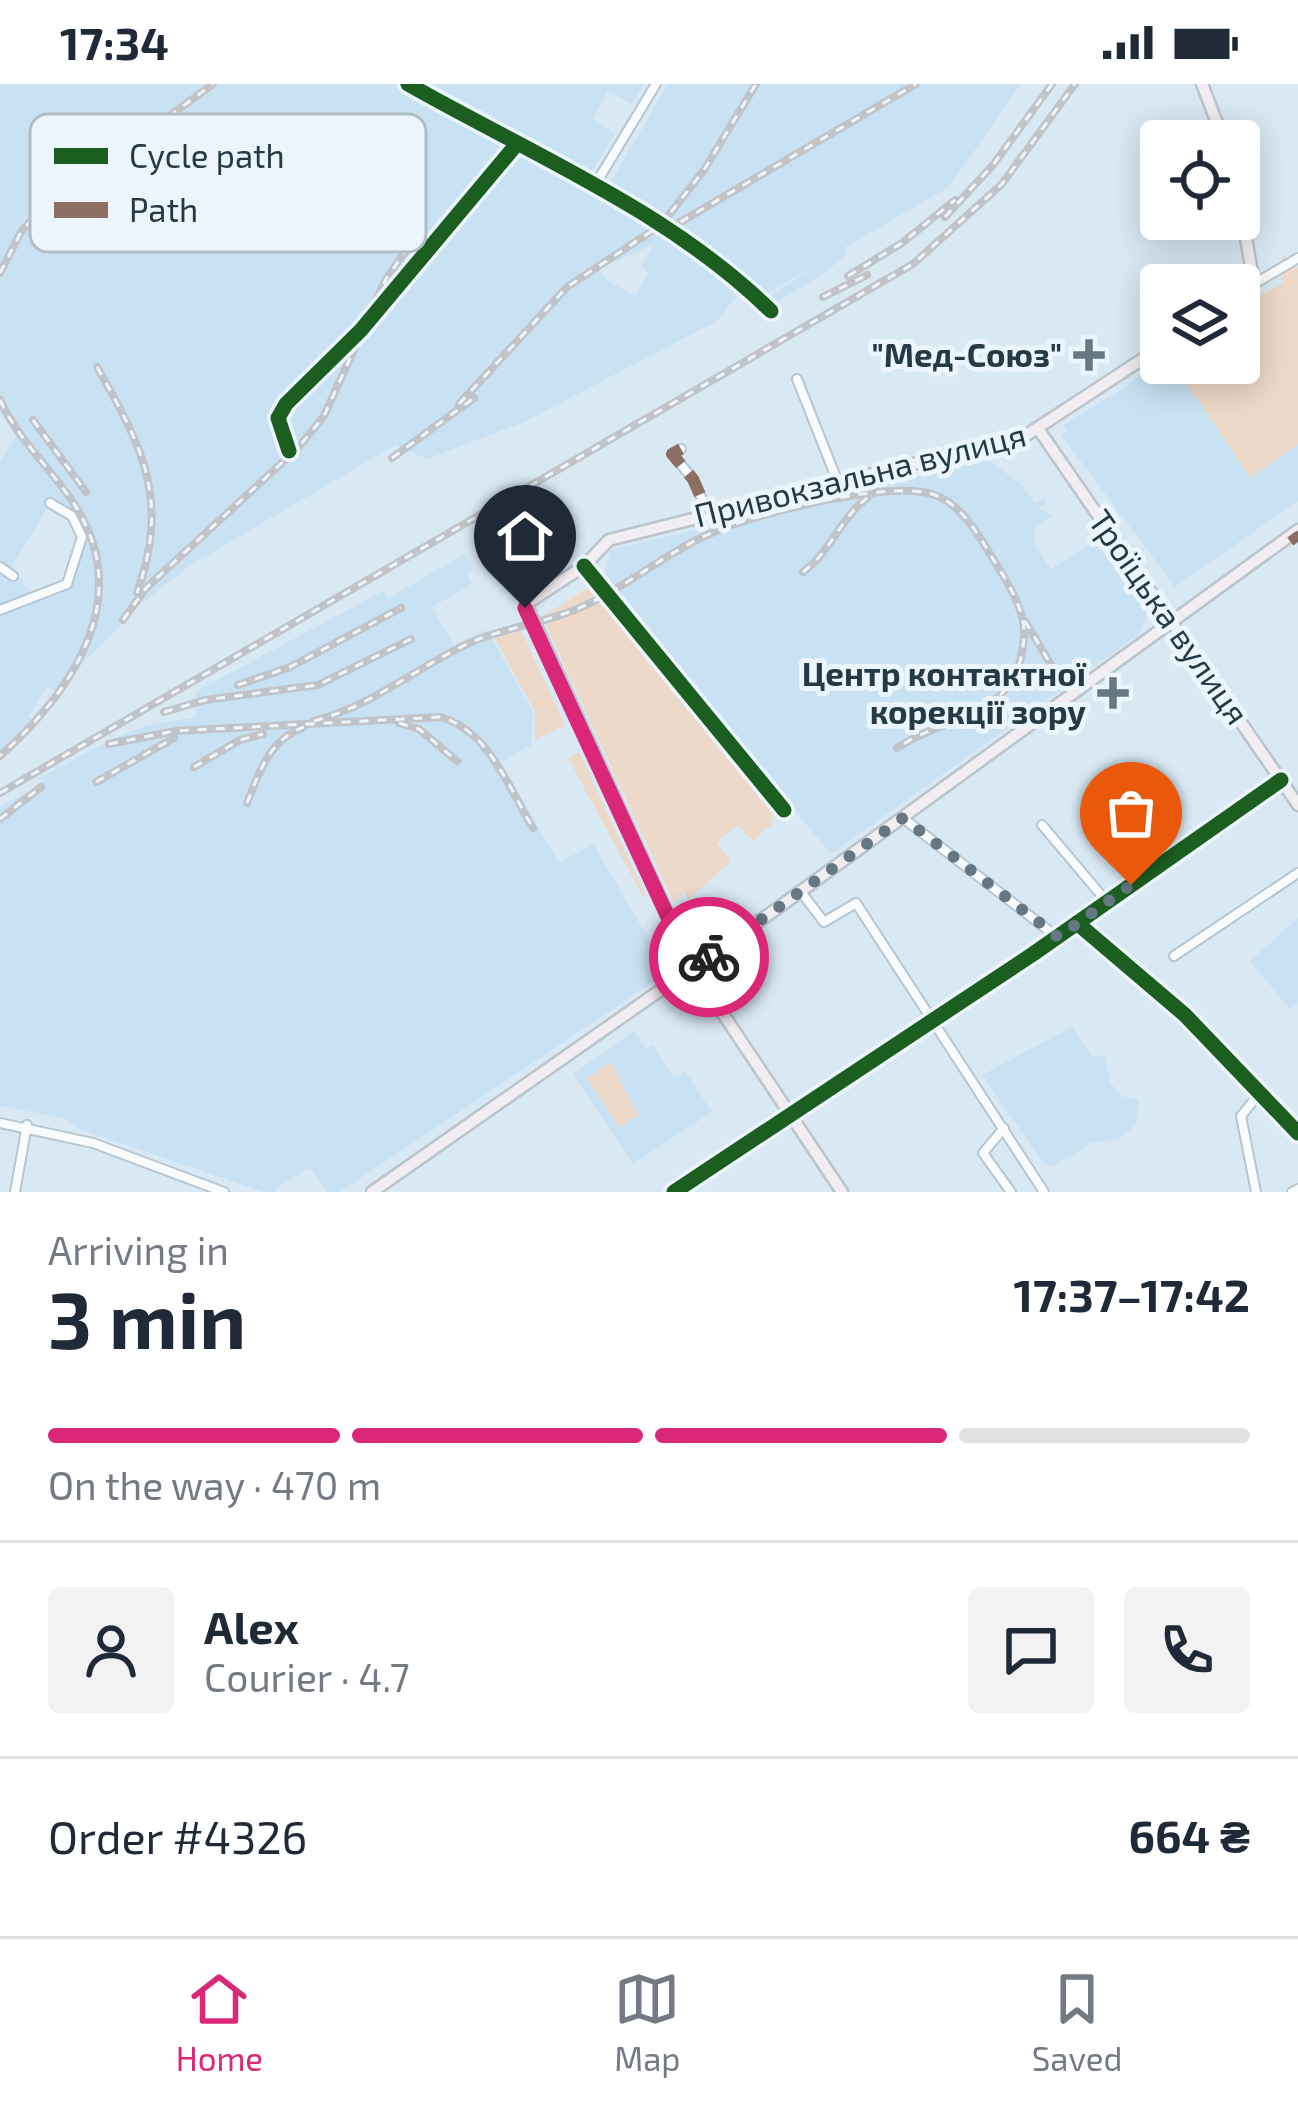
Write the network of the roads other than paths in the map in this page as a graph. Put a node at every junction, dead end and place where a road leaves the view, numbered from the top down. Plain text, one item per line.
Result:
1 (408, 84) edge
2 (656, 84) edge
3 (1203, 87) edge
4 (1216, 120) edge
5 (516, 145) junction
6 (595, 185) junction
7 (426, 252) edge
8 (426, 252) edge
9 (1298, 258) edge
10 (1260, 280) edge
11 (771, 311) dead end
12 (1140, 361) edge
13 (797, 379) dead end
14 (1039, 430) junction
15 (681, 449) dead end
16 (289, 451) dead end
17 (837, 480) junction
18 (50, 503) dead end
19 (708, 513) junction
20 (1296, 535) edge
21 (584, 566) junction
22 (0, 567) edge
23 (14, 577) dead end
24 (0, 610) edge
25 (1172, 619) junction
26 (1281, 780) junction
27 (1298, 805) edge
28 (784, 810) dead end
29 (903, 818) junction
30 (1042, 825) dead end
31 (1298, 873) edge
32 (801, 892) junction
33 (1107, 902) junction
34 (1077, 923) junction
35 (1058, 937) junction
36 (1174, 956) dead end
37 (692, 969) junction
38 (934, 1018) junction
39 (1259, 1094) junction
40 (790, 1114) junction
41 (0, 1123) edge
42 (27, 1125) junction
43 (1004, 1128) junction
44 (1298, 1132) edge
45 (15, 1192) edge
46 (224, 1192) edge
47 (372, 1192) edge
48 (674, 1192) edge
49 (842, 1192) edge
50 (1011, 1192) edge
51 (1044, 1192) edge
52 (1256, 1192) edge

1 - 5 street
2 - 6 street
3 - 4 main road
5 - 6 street
5 - 8 street
6 - 11 street
7 - 16 street
9 - 10 street
12 - 14 main road, Привокзальна вулиця
13 - 17 street
14 - 17 main road, Привокзальна вулиця
14 - 25 main road, Троїцька вулиця
15 - 19 street
17 - 19 main road, Привокзальна вулиця
18 - 24 street
19 - 21 main road, Привокзальна вулиця
20 - 25 main road
21 - 28 street
21 - 37 main road
22 - 23 street
25 - 26 main road, Троїцька вулиця
25 - 29 main road
26 - 27 main road, Троїцька вулиця
26 - 33 street
29 - 32 main road
29 - 35 street
30 - 33 street
31 - 36 street
32 - 37 main road
32 - 38 street
33 - 34 street
34 - 35 street
34 - 39 street
35 - 38 street
37 - 40 main road
37 - 47 main road
38 - 40 street
38 - 43 street
39 - 44 street
39 - 52 street
40 - 48 street
40 - 49 main road
41 - 42 street
42 - 45 street
42 - 46 street
43 - 50 street
43 - 51 street

